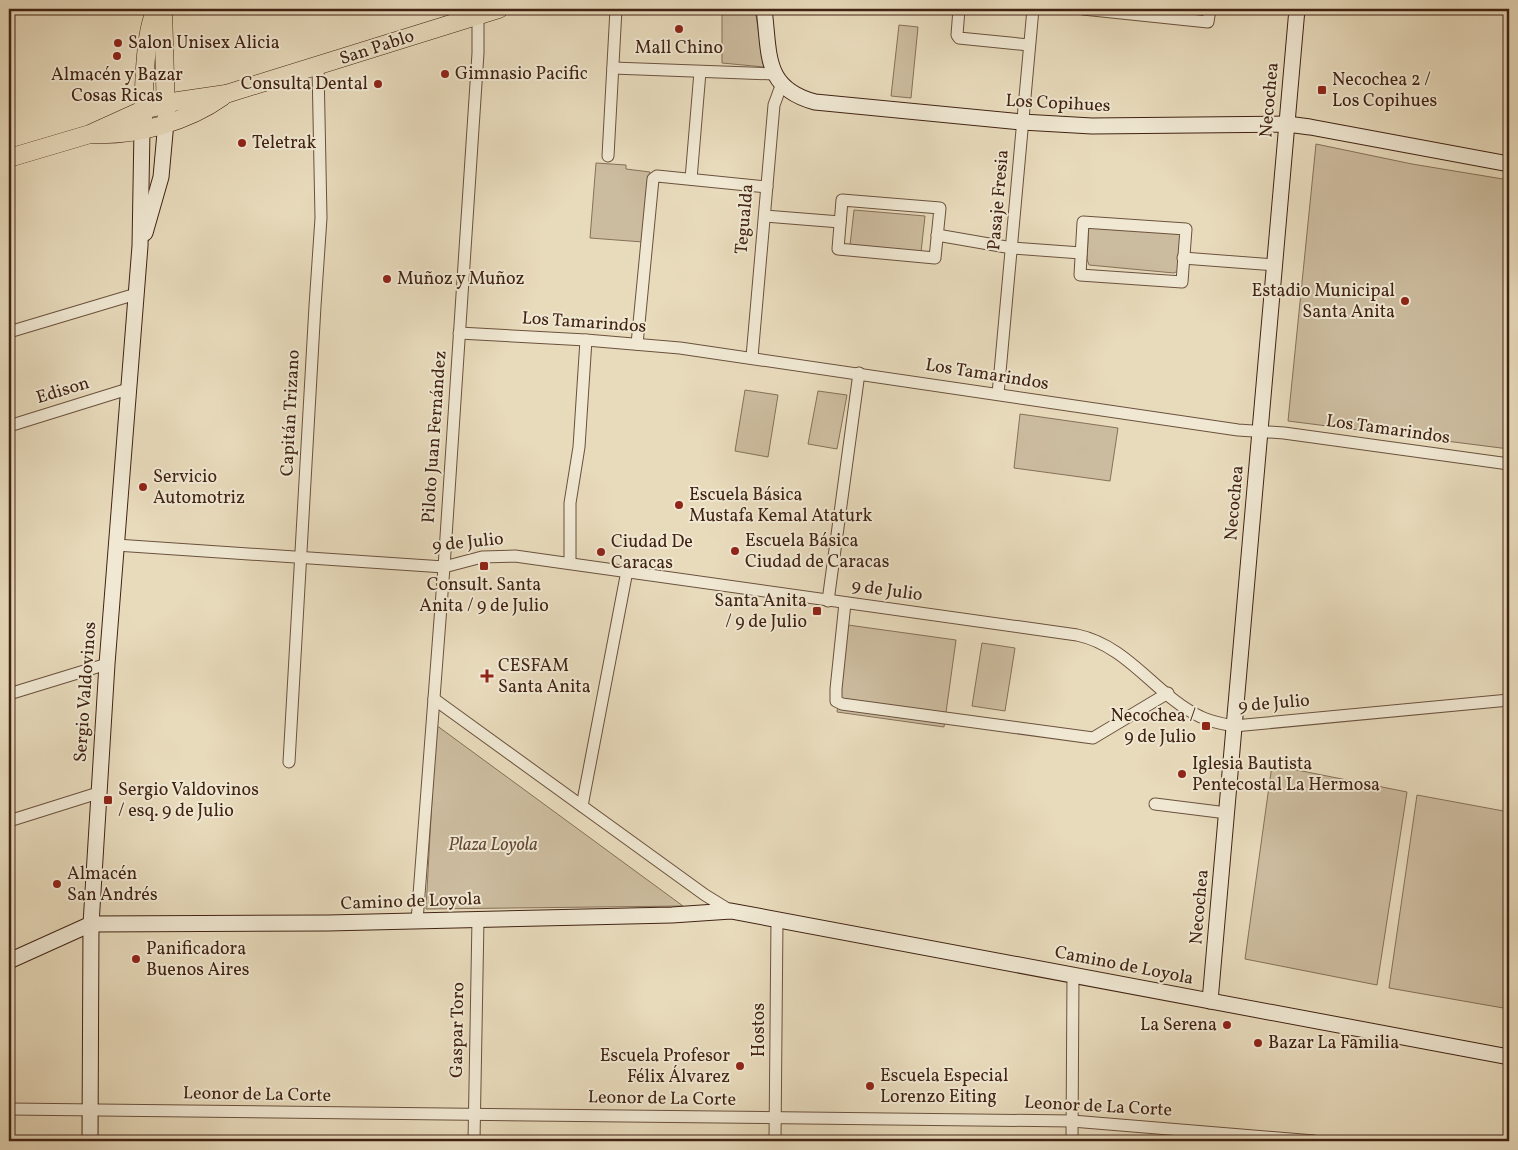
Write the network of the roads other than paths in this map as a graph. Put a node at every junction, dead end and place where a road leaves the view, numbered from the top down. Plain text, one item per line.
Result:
1 (157, 9) edge
2 (164, 9) edge
3 (499, 9) edge
4 (616, 9) edge
5 (764, 9) edge
6 (959, 9) edge
7 (1033, 9) edge
8 (1083, 9) edge
9 (1210, 9) edge
10 (1296, 9) edge
11 (1103, 10) edge
12 (478, 15) junction
13 (1029, 45) junction
14 (318, 66) junction
15 (613, 68) junction
16 (700, 72) junction
17 (778, 80) junction
18 (226, 94) junction
19 (165, 103) junction
20 (143, 110) junction
21 (166, 122) junction
22 (1022, 122) junction
23 (1286, 124) junction
24 (142, 129) junction
25 (90, 134) junction
26 (608, 156) dead end
27 (9, 158) edge
28 (1509, 164) edge
29 (691, 178) junction
30 (767, 187) junction
31 (765, 216) junction
32 (840, 222) junction
33 (937, 235) junction
34 (140, 246) junction
35 (1012, 248) junction
36 (1081, 253) junction
37 (1184, 258) junction
38 (1274, 265) junction
39 (136, 294) junction
40 (9, 332) edge
41 (459, 333) junction
42 (586, 340) junction
43 (637, 344) junction
44 (752, 358) junction
45 (859, 372) junction
46 (128, 389) junction
47 (998, 394) junction
48 (9, 426) edge
49 (1260, 431) junction
50 (1509, 464) edge
51 (116, 544) junction
52 (301, 557) junction
53 (570, 563) junction
54 (444, 566) junction
55 (627, 571) junction
56 (828, 600) junction
57 (845, 603) junction
58 (107, 664) junction
59 (1168, 693) junction
60 (9, 694) edge
61 (434, 698) junction
62 (1509, 700) edge
63 (1234, 726) junction
64 (289, 762) dead end
65 (98, 792) junction
66 (1155, 804) dead end
67 (582, 806) junction
68 (1226, 813) junction
69 (9, 822) edge
70 (731, 911) junction
71 (478, 919) junction
72 (777, 919) junction
73 (417, 921) junction
74 (91, 924) junction
75 (9, 961) edge
76 (1073, 975) junction
77 (1210, 1001) junction
78 (1509, 1057) edge
79 (9, 1108) edge
80 (90, 1110) junction
81 (474, 1115) junction
82 (776, 1118) junction
83 (1072, 1120) junction
84 (90, 1141) edge
85 (474, 1141) edge
86 (775, 1141) edge
87 (1072, 1141) edge
88 (1314, 1141) edge

1 - 20 main road
2 - 19 main road
3 - 12 main road, San Pablo
4 - 15 street
5 - 17 street, Tegualda
6 - 13 street
7 - 13 street, Pasaje Fresia
8 - 11 street
9 - 11 street
10 - 23 street, Necochea
12 - 14 main road, San Pablo
12 - 41 street, Piloto Juan Fernández
13 - 22 street, Pasaje Fresia
14 - 18 main road, San Pablo
14 - 52 street, Capitán Trizano
15 - 16 street, Los Copihues
15 - 26 street
16 - 17 street, Los Copihues
16 - 29 street
17 - 22 street, Los Copihues
17 - 30 street, Tegualda
18 - 19 main road, San Pablo
18 - 21 main road, San Pablo
19 - 20 main road, San Pablo
19 - 21 main road
20 - 24 main road
20 - 25 main road, San Pablo
21 - 24 main road, San Pablo
21 - 34 street, Sergio Valdovinos
22 - 23 street, Los Copihues
22 - 35 street, Pasaje Fresia
23 - 28 street, Los Copihues
23 - 38 street, Necochea
24 - 25 main road, San Pablo
24 - 34 street, Sergio Valdovinos
25 - 27 main road, San Pablo
29 - 30 street
29 - 43 street
30 - 31 street, Tegualda
31 - 32 street
31 - 44 street, Tegualda
32 - 33 street
32 - 33 street
33 - 35 street
34 - 39 street, Sergio Valdovinos
35 - 36 street
35 - 47 street, Pasaje Fresia
36 - 37 street
36 - 37 street
37 - 38 street
38 - 49 street, Necochea
39 - 40 street
39 - 46 street, Sergio Valdovinos
41 - 42 street, Los Tamarindos
41 - 54 street, Piloto Juan Fernández
42 - 43 street, Los Tamarindos
42 - 53 street
43 - 44 street, Los Tamarindos
44 - 45 street, Los Tamarindos
45 - 47 street, Los Tamarindos
45 - 56 street
46 - 48 street, Edison
46 - 51 street, Sergio Valdovinos
47 - 49 street, Los Tamarindos
49 - 50 street, Los Tamarindos
49 - 63 street, Necochea
51 - 52 street, 9 de Julio
51 - 58 street, Sergio Valdovinos
52 - 54 street, 9 de Julio
52 - 64 street, Capitán Trizano
53 - 54 street, 9 de Julio
53 - 55 street, 9 de Julio
54 - 61 street, Piloto Juan Fernández
55 - 56 street, 9 de Julio
55 - 67 street
56 - 57 street, 9 de Julio
57 - 59 street, 9 de Julio
57 - 59 street
58 - 60 street
58 - 65 street, Sergio Valdovinos
59 - 63 street, 9 de Julio
61 - 67 street, Camino de Loyola
61 - 73 street, Piloto Juan Fernández
62 - 63 street, 9 de Julio
63 - 68 street, Necochea
65 - 69 street
65 - 74 street, Sergio Valdovinos
66 - 68 street
67 - 70 street, Camino de Loyola
68 - 77 street, Necochea
70 - 71 street, Camino de Loyola
70 - 72 street, Camino de Loyola
71 - 73 street, Camino de Loyola
71 - 81 street, Gaspar Toro
72 - 76 street, Camino de Loyola
72 - 82 street, Hostos
73 - 74 street, Camino de Loyola
74 - 75 street
74 - 80 street, Sergio Valdovinos
76 - 77 street, Camino de Loyola
76 - 83 street
77 - 78 street, Camino de Loyola
79 - 80 street, Leonor de La Corte
80 - 81 street, Leonor de La Corte
80 - 84 street, Sergio Valdovinos
81 - 82 street, Leonor de La Corte
81 - 85 street, Gaspar Toro
82 - 83 street, Leonor de La Corte
82 - 86 street, Hostos
83 - 87 street
83 - 88 street, Leonor de La Corte

